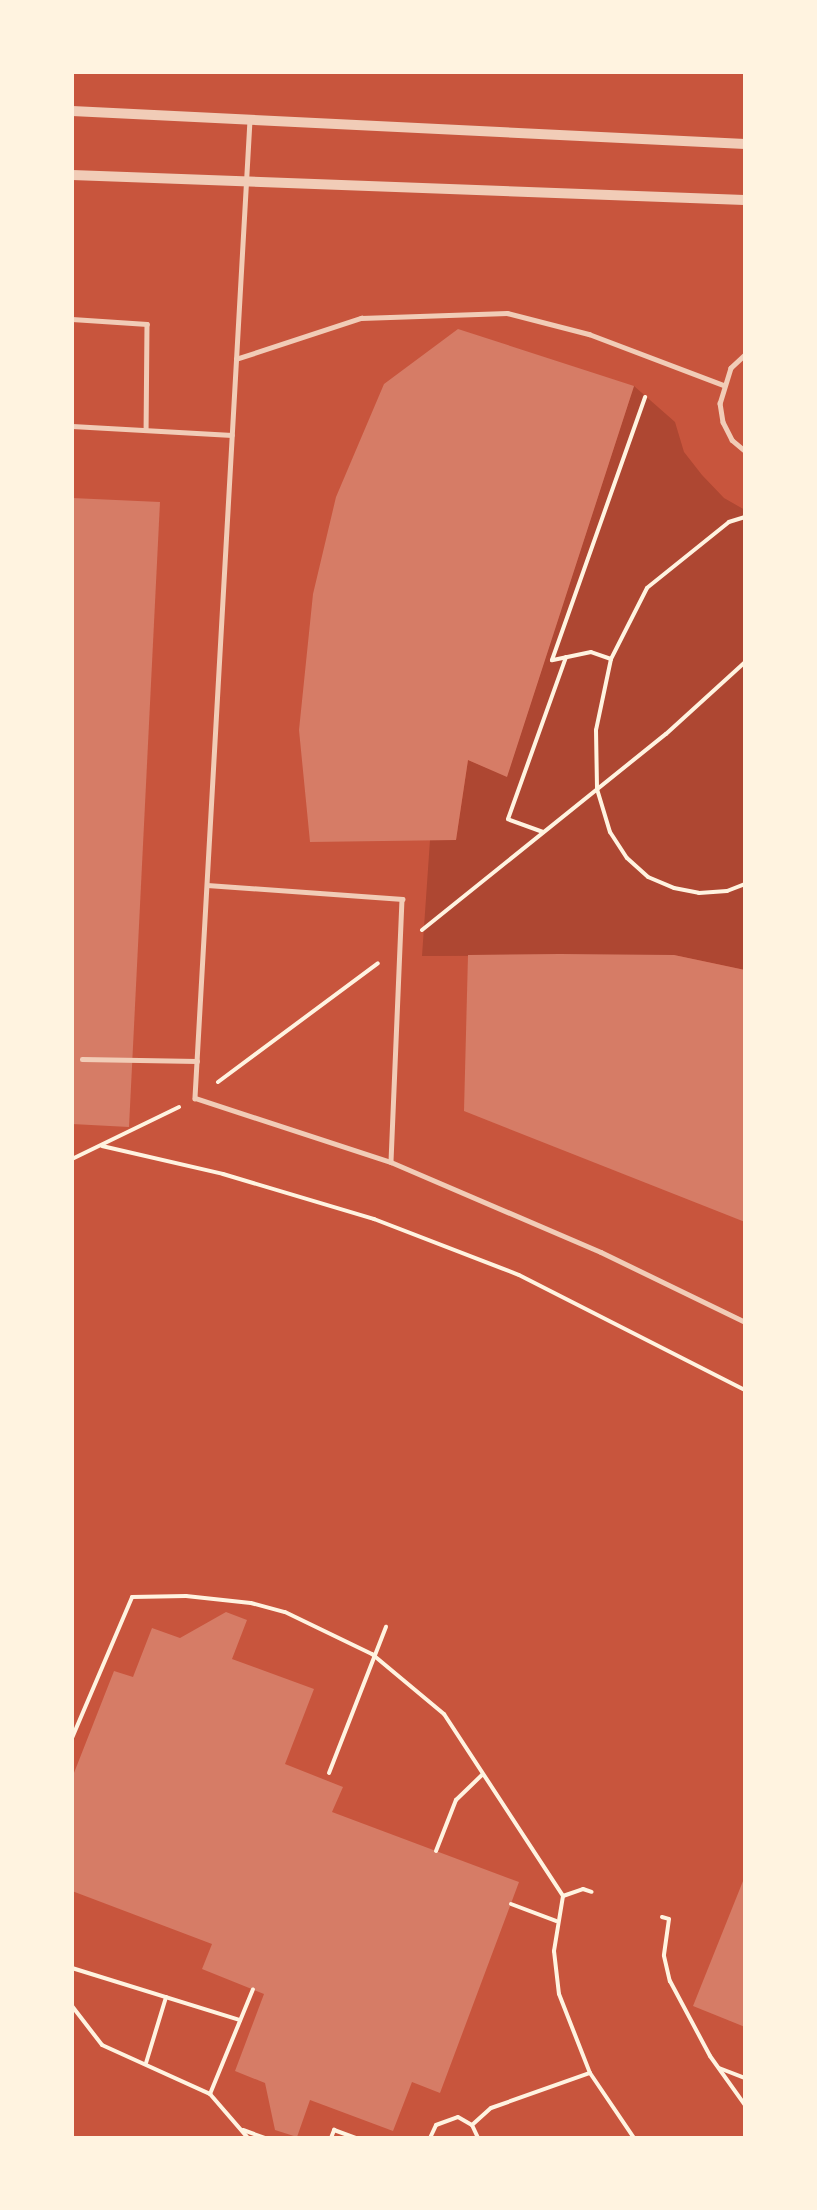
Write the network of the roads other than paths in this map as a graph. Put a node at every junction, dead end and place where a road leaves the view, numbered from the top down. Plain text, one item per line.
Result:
1 (72, 111) edge
2 (250, 118) junction
3 (745, 144) edge
4 (72, 175) edge
5 (246, 181) junction
6 (745, 200) edge
7 (72, 319) edge
8 (745, 355) edge
9 (236, 359) junction
10 (723, 385) junction
11 (72, 426) edge
12 (146, 430) junction
13 (232, 435) junction
14 (745, 451) edge
15 (207, 885) junction
16 (82, 1059) dead end
17 (197, 1061) junction
18 (391, 1162) junction
19 (745, 1322) edge

1 - 2 street
2 - 3 street
2 - 5 lane
4 - 5 street
5 - 6 street
5 - 9 lane
7 - 12 lane
8 - 10 lane
9 - 10 lane
9 - 13 lane
10 - 14 lane
11 - 12 lane
12 - 13 lane
13 - 15 lane
15 - 17 lane
15 - 18 lane
16 - 17 lane
17 - 18 lane
18 - 19 lane

